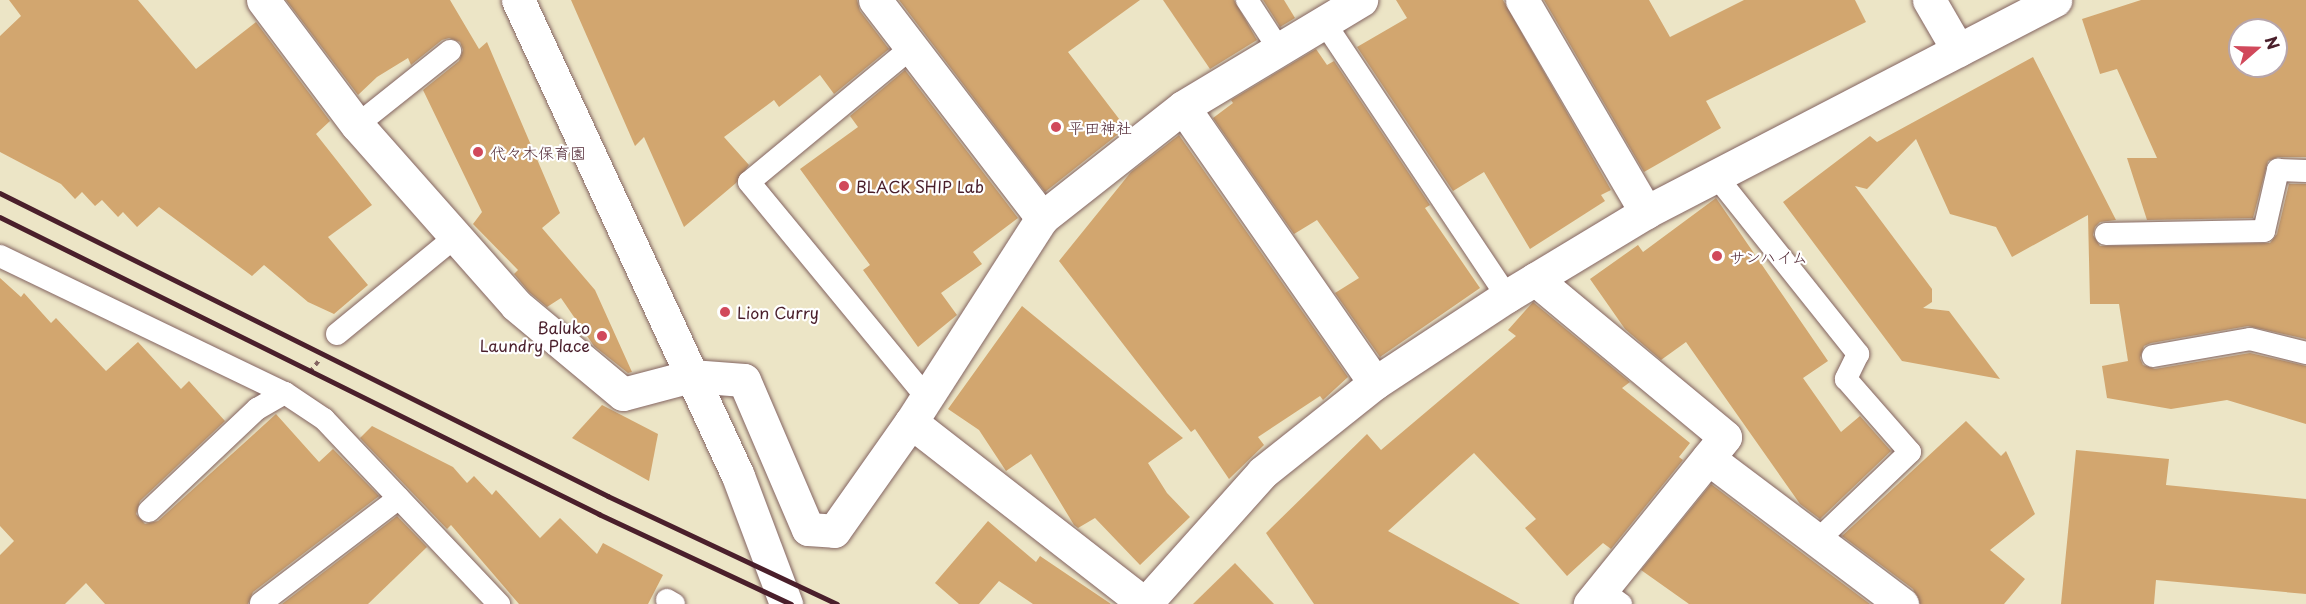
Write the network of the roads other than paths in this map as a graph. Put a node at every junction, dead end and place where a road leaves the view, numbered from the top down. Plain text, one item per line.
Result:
1 (263, 0) edge
2 (518, 0) edge
3 (875, 0) edge
4 (1247, 0) edge
5 (1361, 0) edge
6 (1522, 0) edge
7 (1929, 0) edge
8 (2055, 0) edge
9 (1324, 22) junction
10 (911, 48) junction
11 (1279, 49) junction
12 (450, 51) dead end
13 (1958, 51) junction
14 (1182, 107) junction
15 (357, 126) junction
16 (2306, 171) edge
17 (1716, 176) junction
18 (1646, 212) junction
19 (1042, 218) junction
20 (2106, 234) dead end
21 (454, 238) junction
22 (0, 256) edge
23 (1535, 279) junction
24 (1506, 296) junction
25 (337, 334) road end
26 (2306, 353) edge
27 (2153, 356) dead end
28 (692, 376) junction
29 (1375, 383) junction
30 (285, 393) junction
31 (918, 409) junction
32 (1708, 458) junction
33 (399, 498) junction
34 (149, 512) dead end
35 (1818, 540) junction
36 (1604, 599) edge
37 (261, 603) edge
38 (494, 603) edge
39 (786, 604) edge
40 (1145, 604) edge
41 (1902, 604) edge

1 - 15 street
2 - 28 street
3 - 10 street
4 - 11 lane
5 - 9 street
6 - 18 street
7 - 13 street
8 - 13 street
9 - 11 street
9 - 24 lane
10 - 19 street
10 - 31 lane
11 - 14 street
12 - 15 lane
13 - 17 street
14 - 19 street
14 - 29 street
15 - 21 street
16 - 20 lane
17 - 18 street
17 - 35 lane
18 - 23 street
19 - 31 street
21 - 25 lane
21 - 28 street
22 - 30 lane
23 - 24 street
23 - 32 street
24 - 29 street
26 - 27 lane
28 - 31 street
28 - 39 street
29 - 40 street
30 - 33 lane
30 - 34 lane
31 - 40 street
32 - 35 street
32 - 36 street
33 - 37 lane
33 - 38 lane
35 - 41 street

